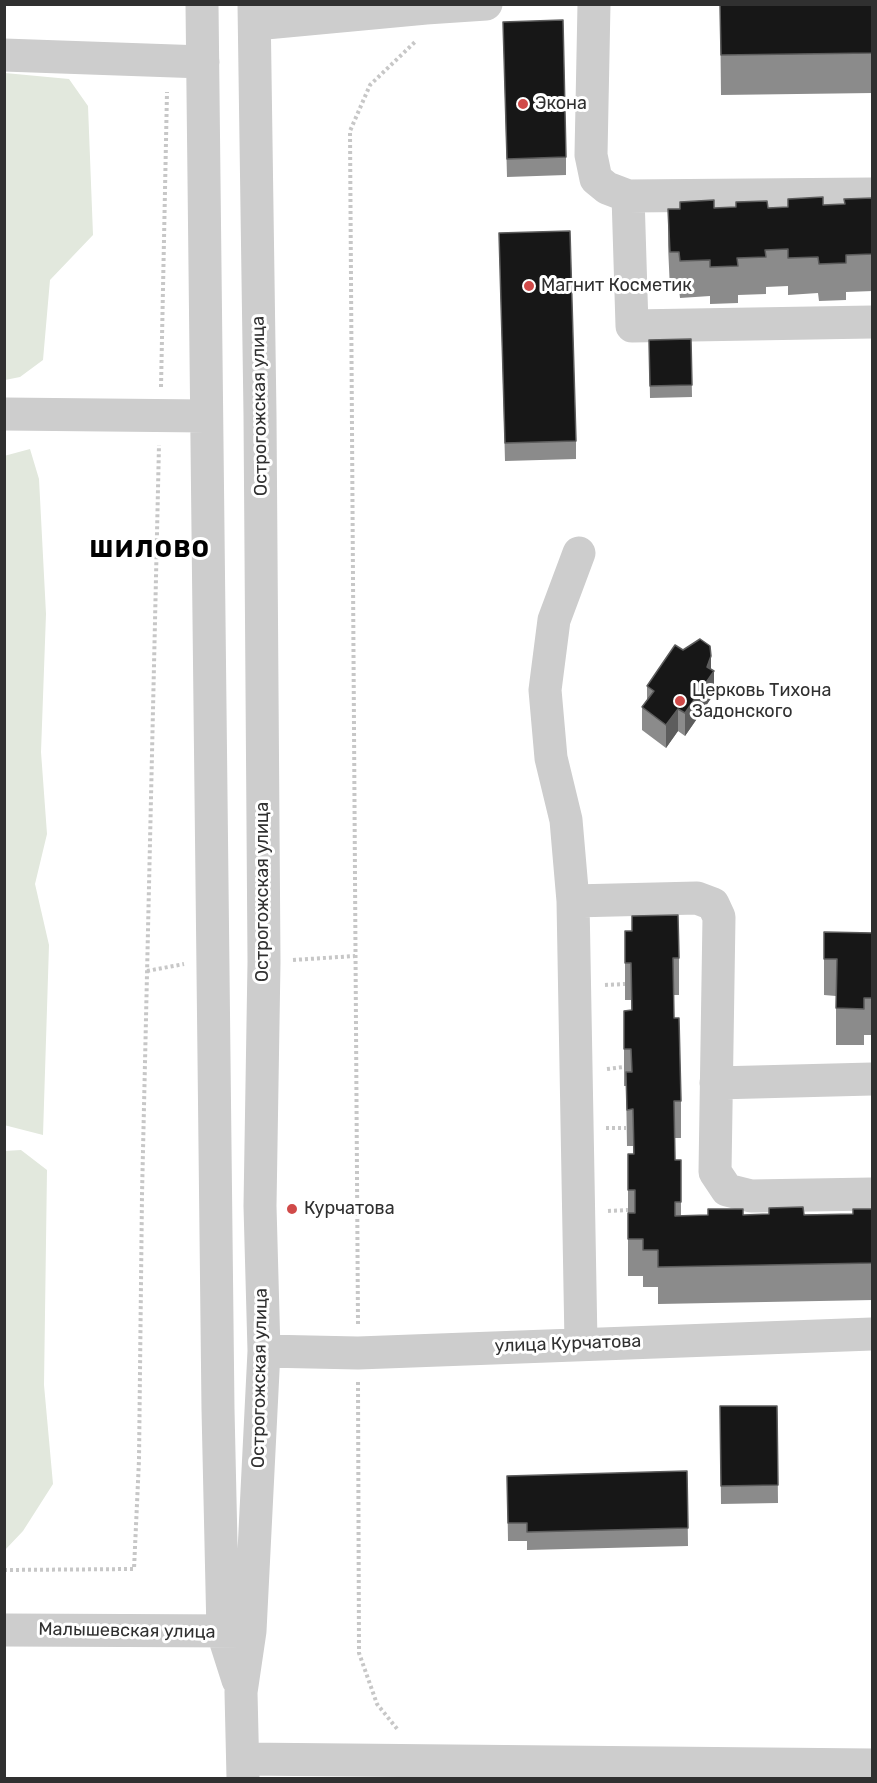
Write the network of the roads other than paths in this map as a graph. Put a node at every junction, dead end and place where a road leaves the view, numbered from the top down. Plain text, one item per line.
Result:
1 (202, 4) edge
2 (486, 4) edge
3 (594, 4) edge
4 (255, 14) edge
5 (4, 56) edge
6 (203, 62) junction
7 (873, 194) edge
8 (628, 196) junction
9 (873, 322) edge
10 (4, 414) edge
11 (206, 416) junction
12 (579, 553) dead end
13 (573, 901) junction
14 (873, 1079) edge
15 (717, 1083) junction
16 (873, 1194) edge
17 (873, 1334) edge
18 (581, 1343) junction
19 (264, 1351) junction
20 (4, 1630) edge
21 (237, 1632) junction
22 (873, 1765) edge
23 (243, 1769) edge

1 - 6 street
2 - 4 street
3 - 8 street
4 - 19 street, Острогожская улица
5 - 6 street
6 - 11 street
7 - 8 street
8 - 9 street
10 - 11 street
11 - 21 street
12 - 13 street
13 - 15 street
13 - 18 street
14 - 15 street
15 - 16 street
17 - 18 street, улица Курчатова
18 - 19 street, улица Курчатова
19 - 21 street, Острогожская улица
20 - 21 street, Малышевская улица
21 - 23 street
22 - 23 street

